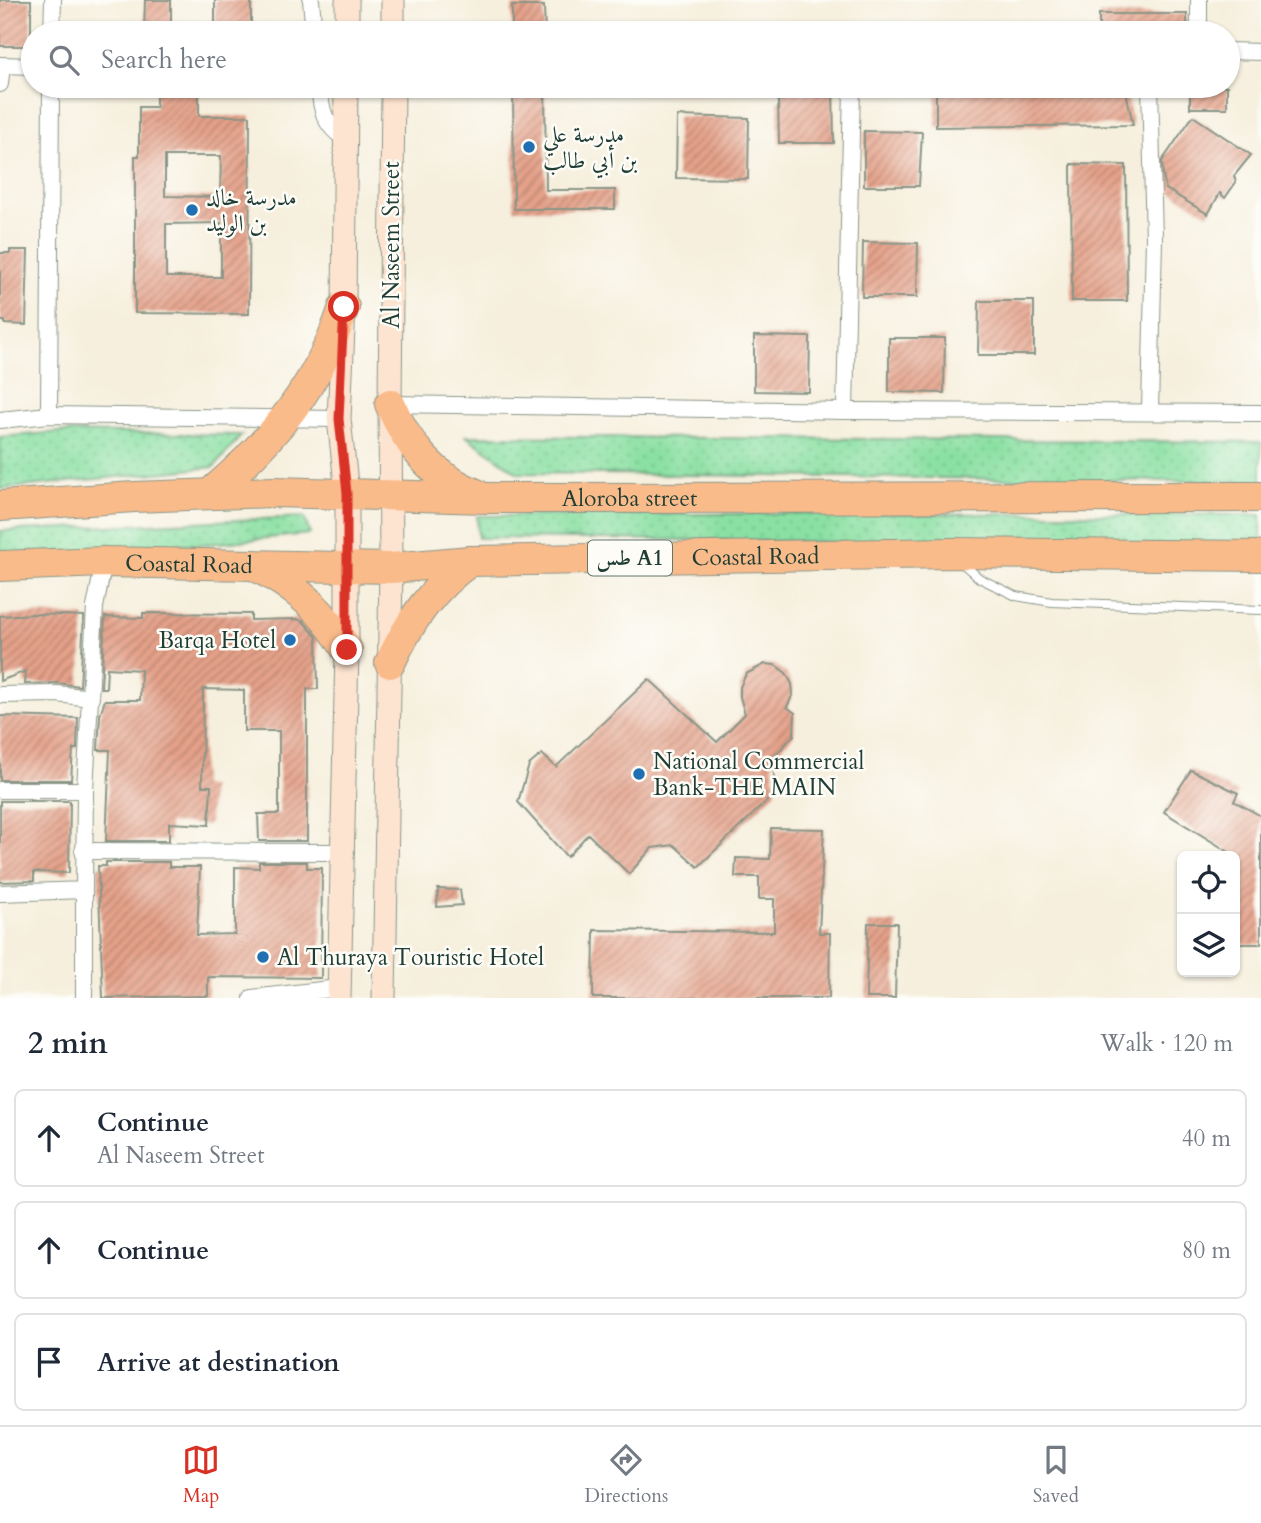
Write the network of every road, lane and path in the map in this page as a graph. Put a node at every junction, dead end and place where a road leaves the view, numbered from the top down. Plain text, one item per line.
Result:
1 (53, 0) edge
2 (311, 0) edge
3 (347, 0) edge
4 (393, 0) edge
5 (1199, 0) edge
6 (52, 21) edge
7 (313, 21) edge
8 (347, 21) edge
9 (393, 21) edge
10 (1199, 21) edge
11 (1240, 51) edge
12 (1261, 52) edge
13 (1, 65) edge
14 (21, 66) edge
15 (0, 84) edge
16 (51, 98) edge
17 (320, 98) edge
18 (346, 98) edge
19 (393, 98) edge
20 (852, 98) edge
21 (1150, 98) edge
22 (345, 139) junction
23 (344, 307) junction
24 (390, 404) junction
25 (845, 411) junction
26 (1150, 411) junction
27 (1261, 413) edge
28 (49, 415) junction
29 (285, 419) junction
30 (339, 419) junction
31 (0, 420) edge
32 (347, 493) junction
33 (210, 494) junction
34 (390, 494) junction
35 (486, 498) junction
36 (1261, 498) edge
37 (0, 506) edge
38 (951, 553) junction
39 (1261, 556) edge
40 (470, 561) junction
41 (104, 562) junction
42 (0, 566) edge
43 (348, 566) junction
44 (256, 567) junction
45 (391, 568) junction
46 (1261, 610) edge
47 (347, 650) junction
48 (390, 663) junction
49 (0, 695) edge
50 (91, 698) junction
51 (0, 790) edge
52 (85, 790) junction
53 (83, 851) junction
54 (342, 852) junction
55 (84, 890) junction
56 (0, 893) edge
57 (339, 993) edge
58 (84, 998) edge
59 (252, 998) edge
60 (384, 998) edge

1 - 6 street
2 - 7 street
3 - 8 street
4 - 9 street
5 - 10 street
11 - 12 street
13 - 14 street
13 - 15 street
16 - 28 street
17 - 22 street
18 - 22 street, Al Naseem Street
19 - 24 street, Al Naseem Street
20 - 25 street
21 - 26 street
22 - 23 street, Al Naseem Street
23 - 29 highway
23 - 30 street, Al Naseem Street
24 - 25 street
24 - 34 street, Al Naseem Street
24 - 35 highway
25 - 26 street
26 - 27 street
28 - 29 street
28 - 31 street
29 - 30 street
29 - 33 highway
30 - 32 street, Al Naseem Street
32 - 33 highway, Aloroba street
32 - 34 highway, Aloroba street
32 - 43 street, Al Naseem Street
33 - 37 highway, Aloroba street
34 - 35 highway, Aloroba street
34 - 45 street, Al Naseem Street
35 - 36 highway, Aloroba street
38 - 39 highway, Coastal Road / طس A1
38 - 40 highway, Coastal Road / طس A1
38 - 46 lane
40 - 45 highway, Coastal Road / طس A1
40 - 48 highway
41 - 42 highway, Coastal Road / طس A1
41 - 44 highway, Coastal Road / طس A1
41 - 50 street
43 - 44 highway, Coastal Road / طس A1
43 - 45 highway, Coastal Road / طس A1
43 - 47 street, Al Naseem Street
44 - 47 highway
45 - 48 street, Al Naseem Street
47 - 54 street, Al Naseem Street
48 - 60 street, Al Naseem Street
49 - 50 street
50 - 52 street
51 - 52 street
52 - 53 street
53 - 54 street
53 - 55 street
54 - 57 street, Al Naseem Street
55 - 56 street
55 - 58 street
57 - 59 street

